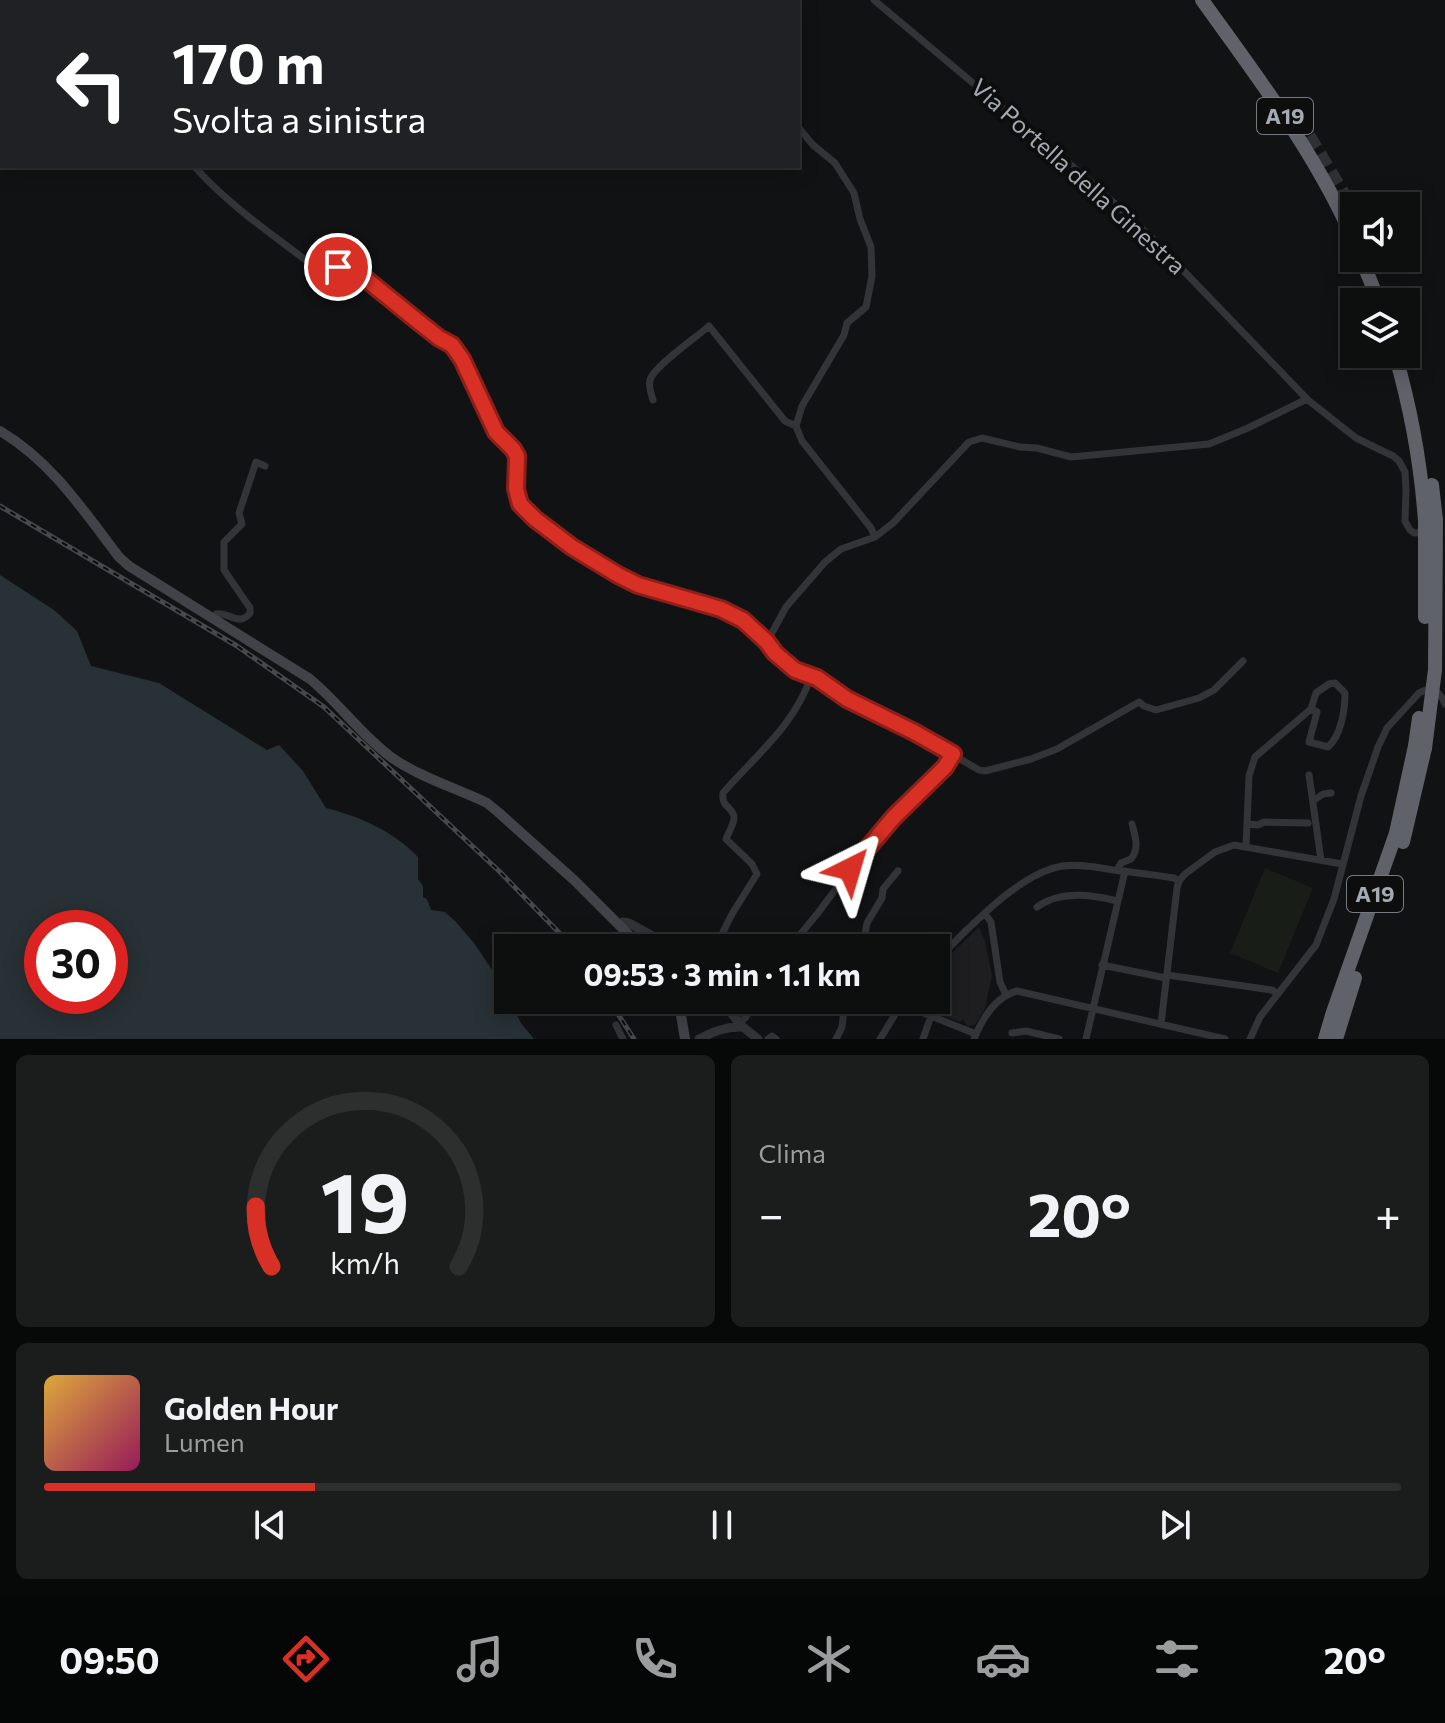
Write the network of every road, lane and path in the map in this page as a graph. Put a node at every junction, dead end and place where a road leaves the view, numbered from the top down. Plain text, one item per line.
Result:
1 (874, 0) edge
2 (1202, 0) edge
3 (1213, 0) edge
4 (1298, 118) tunnel mouth
5 (800, 129) edge
6 (196, 168) edge
7 (1340, 213) edge
8 (1398, 368) edge
9 (1409, 368) edge
10 (1307, 399) junction
11 (653, 400) dead end
12 (796, 426) junction
13 (0, 431) edge
14 (265, 466) dead end
15 (1435, 522) edge
16 (875, 537) junction
17 (213, 619) junction
18 (767, 642) junction
19 (1243, 661) dead end
20 (811, 676) junction
21 (1445, 704) edge
22 (1311, 709) junction
23 (1420, 747) junction
24 (953, 754) junction
25 (1309, 775) dead end
26 (1331, 793) dead end
27 (1313, 801) junction
28 (1308, 823) dead end
29 (1132, 824) dead end
30 (1247, 824) junction
31 (1246, 847) junction
32 (1321, 860) junction
33 (1342, 864) junction
34 (898, 871) dead end
35 (1121, 871) junction
36 (1179, 881) junction
37 (1117, 901) junction
38 (1037, 907) dead end
39 (985, 914) junction
40 (620, 925) junction
41 (629, 934) edge
42 (649, 934) edge
43 (722, 934) edge
44 (801, 934) edge
45 (865, 934) edge
46 (950, 947) edge
47 (1102, 965) junction
48 (1166, 977) junction
49 (1278, 994) junction
50 (1006, 995) junction
51 (1092, 1008) junction
52 (681, 1014) edge
53 (732, 1014) edge
54 (748, 1014) edge
55 (843, 1014) edge
56 (895, 1014) edge
57 (927, 1014) edge
58 (931, 1016) junction
59 (1161, 1024) junction
60 (616, 1025) dead end
61 (741, 1025) junction
62 (1012, 1033) dead end
63 (1192, 1035) edge
64 (975, 1036) edge
65 (623, 1039) edge
66 (685, 1039) edge
67 (699, 1039) edge
68 (758, 1039) edge
69 (768, 1039) edge
70 (776, 1039) edge
71 (836, 1039) edge
72 (880, 1039) edge
73 (923, 1039) edge
74 (1059, 1039) edge
75 (1086, 1039) edge
76 (1225, 1039) edge
77 (1250, 1039) edge
78 (1325, 1039) edge
79 (1336, 1039) edge

1 - 10 street, Via Portella della Ginestra
2 - 7 highway, A19
3 - 4 highway, A19
5 - 12 street
6 - 18 street
8 - 15 highway, A19
9 - 15 highway, A19
10 - 15 street, Via Portella della Ginestra
10 - 16 street
11 - 12 street
12 - 16 street
13 - 17 main road
14 - 17 street
15 - 23 highway, A19, bridge
16 - 18 street
17 - 40 main road
18 - 20 street
19 - 24 street
20 - 24 street
20 - 43 street
21 - 33 street
22 - 22 street
22 - 30 street
23 - 78 highway, A19
23 - 79 highway, A19
24 - 44 street
25 - 27 street
26 - 27 street
27 - 32 street
28 - 30 street
29 - 35 street
30 - 31 street
31 - 32 street
31 - 36 street
32 - 33 street
33 - 49 street
34 - 45 street
35 - 36 street
35 - 37 street
35 - 39 street
36 - 48 street
37 - 38 street
37 - 47 street
39 - 46 street
39 - 50 street
40 - 41 main road
40 - 42 street
47 - 48 street
47 - 51 street
48 - 49 street
48 - 59 street
49 - 77 street
50 - 51 street
50 - 64 street
51 - 59 street
51 - 75 street
52 - 66 main road
53 - 61 street
54 - 61 street
55 - 71 street
56 - 72 street
57 - 58 street
58 - 64 street
58 - 73 street
59 - 63 street
60 - 65 street
61 - 67 street
61 - 68 street
62 - 74 street
63 - 76 street
69 - 70 street

